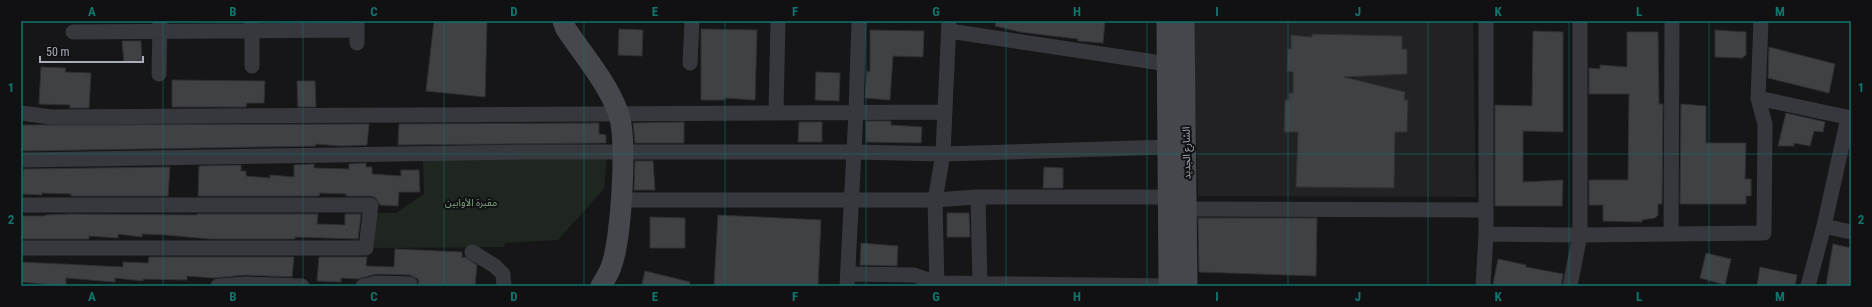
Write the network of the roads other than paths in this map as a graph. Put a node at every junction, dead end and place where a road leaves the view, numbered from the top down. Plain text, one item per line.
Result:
1 (563, 21) edge
2 (692, 21) edge
3 (778, 21) edge
4 (859, 21) edge
5 (1168, 21) edge
6 (1184, 21) edge
7 (1486, 21) edge
8 (1580, 21) edge
9 (1672, 21) edge
10 (1761, 21) edge
11 (160, 26) edge
12 (252, 26) edge
13 (949, 26) edge
14 (357, 31) edge
15 (73, 32) dead end
16 (690, 63) dead end
17 (1168, 64) junction
18 (252, 66) dead end
19 (159, 74) dead end
20 (1758, 98) junction
21 (776, 112) junction
22 (856, 112) junction
23 (945, 112) junction
24 (21, 113) edge
25 (619, 114) junction
26 (1850, 118) edge
27 (1168, 147) junction
28 (622, 152) junction
29 (854, 152) junction
30 (943, 154) junction
31 (21, 160) edge
32 (978, 197) junction
33 (1169, 197) junction
34 (852, 199) junction
35 (621, 200) junction
36 (935, 200) junction
37 (21, 205) edge
38 (1186, 209) junction
39 (1485, 210) junction
40 (1824, 226) junction
41 (1851, 232) edge
42 (1486, 234) junction
43 (1671, 234) junction
44 (1580, 235) junction
45 (21, 248) edge
46 (472, 252) dead end
47 (847, 280) edge
48 (410, 284) dead end
49 (980, 284) junction
50 (937, 285) edge
51 (218, 286) edge
52 (302, 286) edge
53 (363, 286) edge
54 (504, 286) edge
55 (601, 286) edge
56 (1170, 286) edge
57 (1187, 286) edge
58 (1483, 286) edge
59 (1570, 286) edge
60 (1808, 286) edge

1 - 25 street
2 - 16 street
3 - 21 street
4 - 22 street
5 - 17 street, الشارع الجديد
6 - 38 street, الشارع الجديد
7 - 39 street
8 - 44 street
9 - 43 street
10 - 20 street
11 - 12 street
11 - 15 street
11 - 19 street
12 - 14 street
12 - 18 street
13 - 17 street
13 - 23 street
17 - 27 street, الشارع الجديد
20 - 26 street
20 - 43 street
21 - 22 street
21 - 25 street
22 - 23 street
22 - 29 street
23 - 30 street
24 - 25 street
25 - 28 street
26 - 40 street
27 - 30 street
27 - 33 street, الشارع الجديد
28 - 29 street
28 - 31 street
28 - 35 street
29 - 30 street
29 - 34 street
30 - 36 street
32 - 33 street
32 - 36 street
32 - 49 street
33 - 56 street, الشارع الجديد
34 - 35 street
34 - 36 street
34 - 47 street
35 - 55 street
36 - 50 street
37 - 45 street
38 - 39 street
38 - 57 street, الشارع الجديد
39 - 42 street
40 - 41 street
40 - 60 street
42 - 44 street
42 - 58 street
43 - 44 street
44 - 59 street
46 - 54 street
47 - 50 street
48 - 53 street
49 - 50 street
49 - 56 street
51 - 52 street

